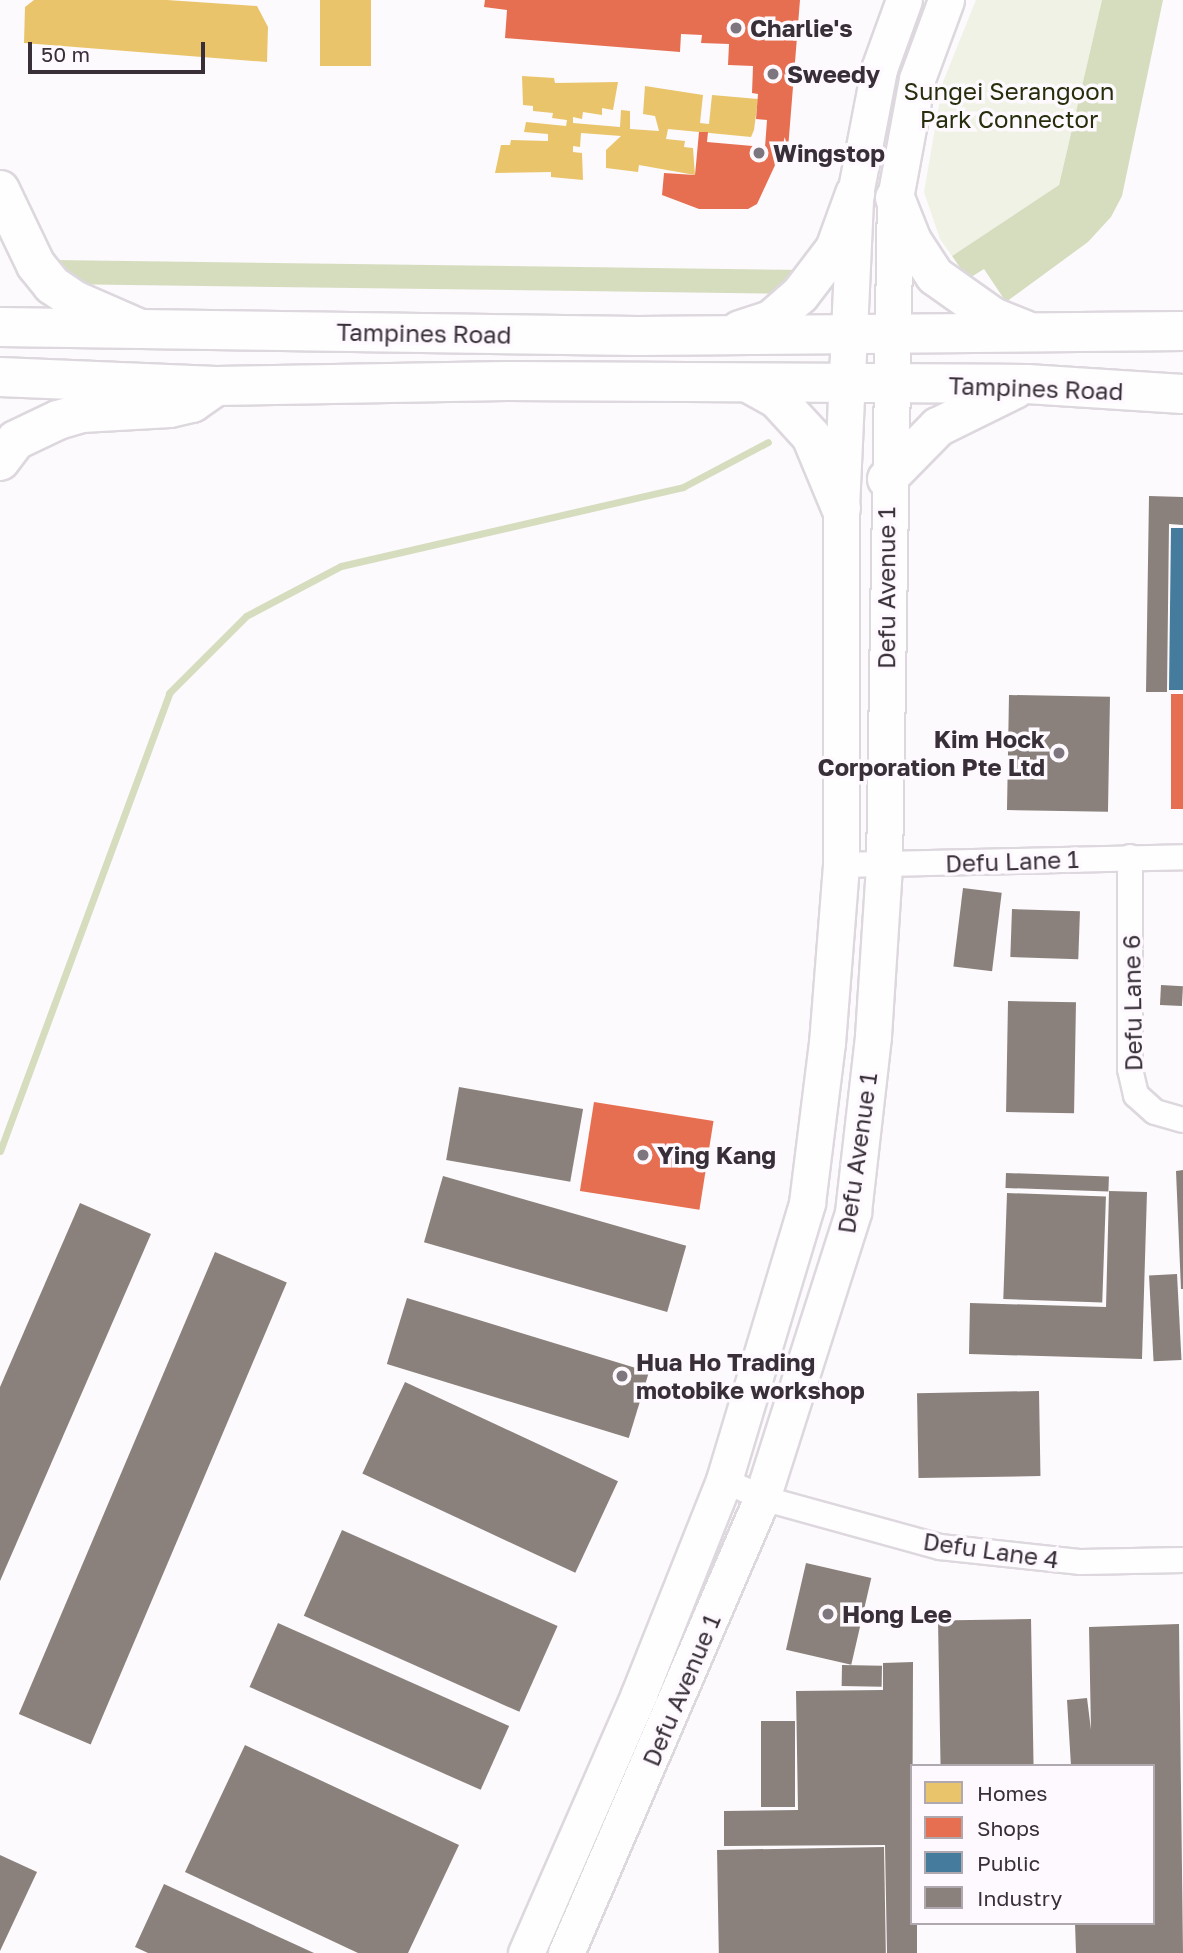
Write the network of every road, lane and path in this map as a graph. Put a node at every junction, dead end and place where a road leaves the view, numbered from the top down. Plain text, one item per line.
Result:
1 (904, 0) edge
2 (946, 0) edge
3 (0, 190) edge
4 (855, 194) junction
5 (895, 198) junction
6 (0, 327) edge
7 (140, 329) junction
8 (1183, 331) edge
9 (849, 334) junction
10 (891, 334) junction
11 (1037, 334) junction
12 (725, 335) junction
13 (0, 377) edge
14 (748, 383) junction
15 (847, 384) junction
16 (1027, 384) junction
17 (890, 385) junction
18 (216, 386) junction
19 (1183, 394) edge
20 (0, 461) edge
21 (887, 479) junction
22 (841, 508) junction
23 (1130, 857) junction
24 (1183, 857) edge
25 (841, 865) junction
26 (884, 865) junction
27 (1183, 1120) edge
28 (724, 1479) junction
29 (762, 1498) junction
30 (1183, 1560) edge
31 (526, 1953) edge
32 (566, 1953) edge

1 - 4 main road
2 - 5 main road
3 - 7 main road
4 - 9 main road
4 - 12 main road
5 - 10 main road
5 - 11 main road
6 - 7 main road, Tampines Road
7 - 12 main road, Tampines Road
8 - 11 main road, Tampines Road
9 - 10 main road, Tampines Road
9 - 12 main road, Tampines Road
9 - 15 main road
10 - 11 main road, Tampines Road
10 - 17 main road
13 - 18 main road, Tampines Road
14 - 15 main road, Tampines Road
14 - 18 main road, Tampines Road
14 - 22 main road
15 - 17 main road, Tampines Road
15 - 22 main road, Defu Avenue 1
16 - 17 main road, Tampines Road
16 - 19 main road, Tampines Road
16 - 21 main road
17 - 21 main road, Defu Avenue 1
18 - 20 main road
21 - 26 main road, Defu Avenue 1
22 - 25 main road, Defu Avenue 1
23 - 24 street, Defu Lane 1
23 - 26 street, Defu Lane 1
23 - 27 street, Defu Lane 6
25 - 26 street, Defu Lane 1
25 - 28 main road, Defu Avenue 1
26 - 29 main road, Defu Avenue 1
28 - 29 street, Defu Lane 4
28 - 31 main road, Defu Avenue 1
29 - 30 street, Defu Lane 4
29 - 32 main road, Defu Avenue 1

